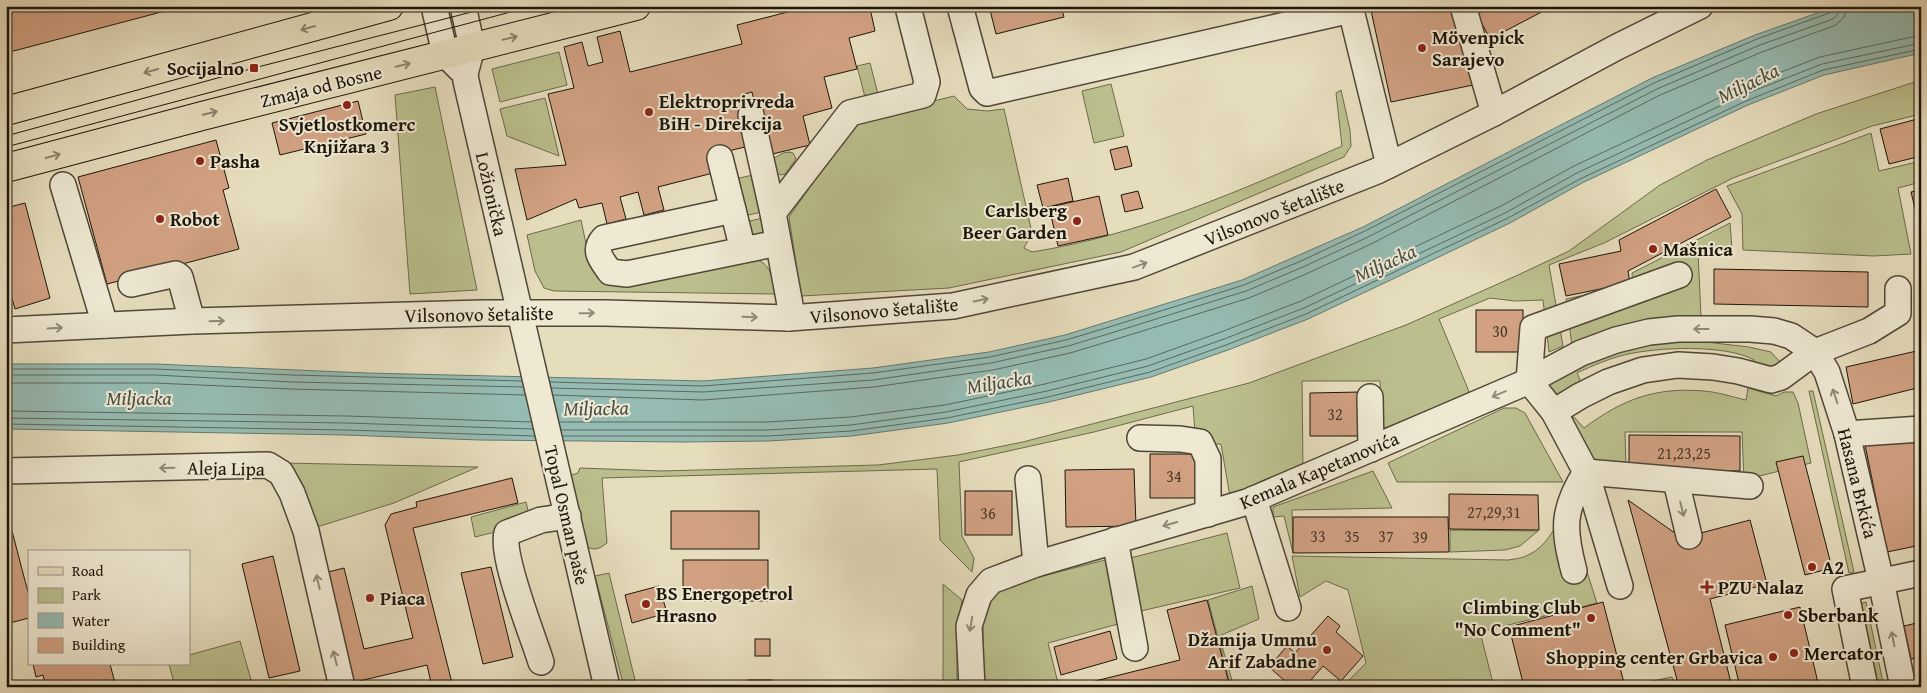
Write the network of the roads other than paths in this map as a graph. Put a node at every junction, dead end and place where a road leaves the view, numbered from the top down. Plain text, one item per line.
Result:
1 (389, 6) edge
2 (434, 6) edge
3 (462, 6) edge
4 (636, 6) edge
5 (960, 6) edge
6 (1463, 6) edge
7 (1700, 6) edge
8 (1351, 8) edge
9 (909, 11) dead end
10 (472, 48) junction
11 (445, 54) junction
12 (465, 74) junction
13 (6, 111) edge
14 (1494, 113) junction
15 (751, 115) dead end
16 (720, 158) dead end
17 (1389, 165) junction
18 (6, 168) edge
19 (63, 185) dead end
20 (733, 210) junction
21 (773, 213) junction
22 (778, 242) junction
23 (743, 250) junction
24 (1678, 275) dead end
25 (131, 284) dead end
26 (1898, 289) dead end
27 (521, 313) junction
28 (789, 318) junction
29 (192, 321) junction
30 (105, 325) junction
31 (1750, 329) joint
32 (6, 330) edge
33 (1815, 352) junction
34 (1529, 381) junction
35 (1370, 397) dead end
36 (1554, 412) junction
37 (1921, 429) edge
38 (1847, 434) junction
39 (1140, 438) dead end
40 (1371, 449) junction
41 (6, 471) edge
42 (1586, 472) junction
43 (1028, 479) dead end
44 (1676, 481) junction
45 (1750, 486) dead end
46 (1254, 499) junction
47 (1208, 514) junction
48 (568, 516) junction
49 (1689, 536) dead end
50 (1115, 540) junction
51 (1036, 564) junction
52 (1574, 571) dead end
53 (1921, 573) edge
54 (1881, 581) junction
55 (1620, 586) dead end
56 (1288, 608) dead end
57 (1135, 648) dead end
58 (541, 662) dead end
59 (342, 687) edge
60 (607, 687) edge
61 (972, 687) edge
62 (1865, 687) edge
63 (1902, 687) edge

1 -> 13 main road
2 - 11 street
3 - 10 street, Ložionička
10 -> 4 main road, Zmaja od Bosne
5 - 8 street
6 - 14 street
7 - 14 street, Vilsonovo šetalište
8 - 17 street
9 - 21 street
10 - 11 main road, Zmaja od Bosne
10 - 12 street, Ložionička
11 - 12 street
18 -> 11 main road, Zmaja od Bosne
12 - 27 street, Ložionička
14 - 17 street, Vilsonovo šetalište
15 - 21 street
16 - 20 street
28 -> 17 street, Vilsonovo šetalište
19 - 30 street
20 - 23 street
20 - 23 street
21 - 22 street
22 - 23 street
22 - 28 street
24 - 34 street
25 - 29 street
26 - 33 street
27 -> 28 street, Vilsonovo šetalište
29 -> 27 street, Vilsonovo šetalište
27 - 48 street, Topal Osman paše
29 - 30 street, Vilsonovo šetalište
32 -> 30 street, Vilsonovo šetalište
31 - 33 street, Hasana Brkića
31 -> 34 street, Kemala Kapetanovića
33 - 36 street
38 -> 33 street, Hasana Brkića
34 - 36 street
34 -> 40 street, Kemala Kapetanovića
35 - 40 street
36 - 42 street
37 - 38 street
38 - 54 street, Hasana Brkića
39 - 47 street
40 - 46 street, Kemala Kapetanovića
59 -> 41 street, Aleja Lipa
42 - 44 street
42 - 52 street
42 - 55 street
43 - 51 street
44 - 45 street
44 -> 49 street
46 - 47 street, Kemala Kapetanovića
46 - 56 street
47 -> 50 street, Kemala Kapetanovića
48 - 58 street
48 - 60 street, Topal Osman paše
50 - 51 street, Kemala Kapetanovića
50 - 57 street
51 -> 61 street, Kemala Kapetanovića
53 - 54 street
54 - 62 street
63 -> 54 street, Hasana Brkića

